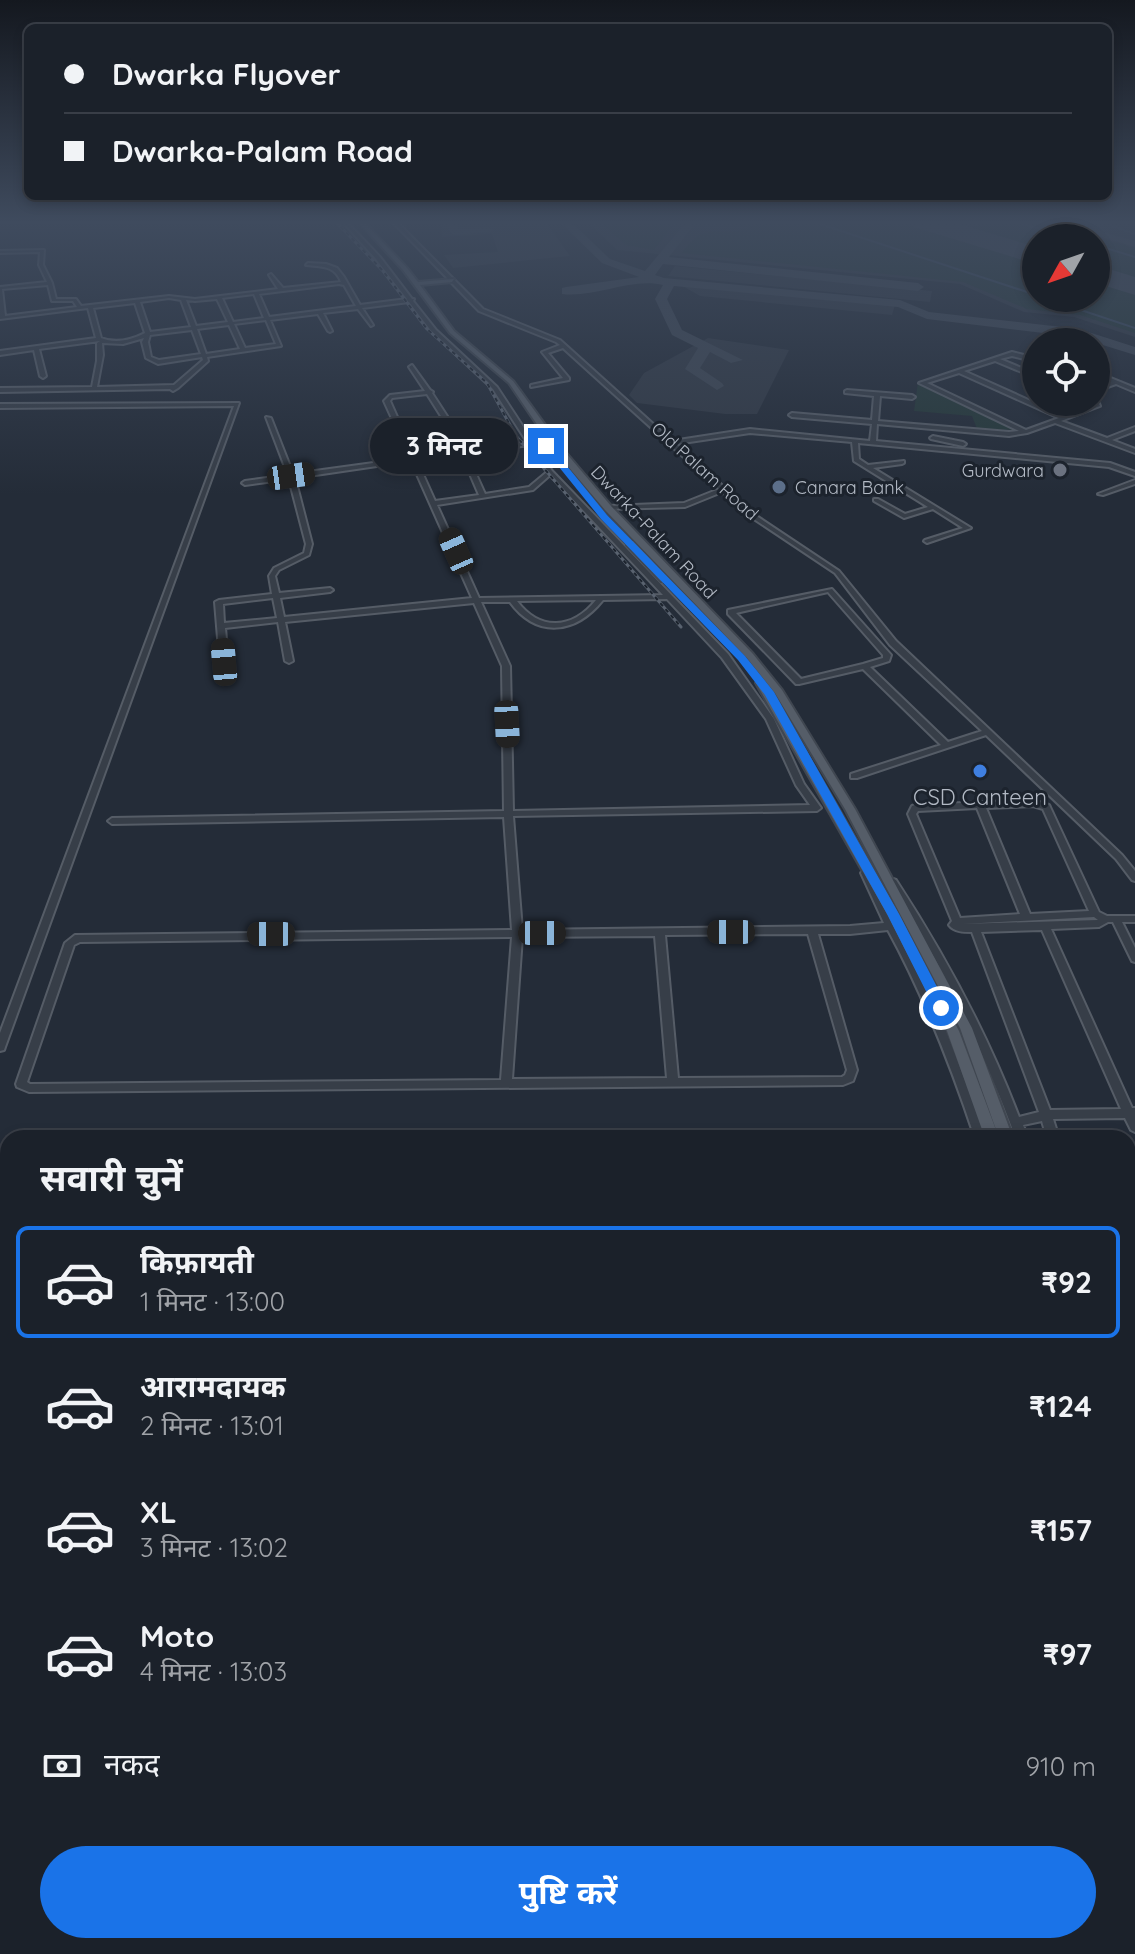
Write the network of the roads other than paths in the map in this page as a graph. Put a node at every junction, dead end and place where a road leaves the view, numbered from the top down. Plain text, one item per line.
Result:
1 (39, 312) edge
2 (92, 312) edge
3 (141, 312) edge
4 (188, 312) edge
5 (227, 312) edge
6 (265, 312) edge
7 (310, 312) edge
8 (320, 312) edge
9 (362, 312) edge
10 (421, 312) edge
11 (429, 312) edge
12 (437, 312) edge
13 (487, 312) edge
14 (1, 317) edge
15 (268, 318) junction
16 (232, 322) junction
17 (371, 325) dead end
18 (193, 328) junction
19 (330, 331) dead end
20 (148, 334) junction
21 (99, 341) junction
22 (563, 346) junction
23 (36, 348) junction
24 (243, 350) junction
25 (0, 353) edge
26 (206, 356) junction
27 (1022, 356) edge
28 (995, 359) junction
29 (412, 367) dead end
30 (1022, 370) edge
31 (959, 371) junction
32 (43, 376) dead end
33 (1110, 380) edge
34 (1116, 382) junction
35 (1110, 384) edge
36 (533, 386) dead end
37 (176, 387) junction
38 (94, 389) junction
39 (0, 390) edge
40 (1135, 390) edge
41 (430, 392) junction
42 (847, 392) dead end
43 (877, 395) junction
44 (912, 397) dead end
45 (1022, 398) edge
46 (161, 402) junction
47 (0, 406) edge
48 (792, 415) dead end
49 (1060, 416) edge
50 (1069, 416) edge
51 (268, 418) dead end
52 (1064, 418) junction
53 (1056, 421) junction
54 (875, 423) junction
55 (1135, 429) edge
56 (1025, 432) junction
57 (954, 436) dead end
58 (933, 438) dead end
59 (855, 441) junction
60 (963, 441) junction
61 (1106, 441) junction
62 (674, 442) junction
63 (873, 442) junction
64 (530, 443) junction
65 (1135, 451) edge
66 (467, 452) junction
67 (415, 459) junction
68 (902, 462) dead end
69 (867, 467) junction
70 (550, 472) junction
71 (473, 474) dead end
72 (1135, 474) edge
73 (291, 476) junction
74 (1135, 482) edge
75 (245, 483) dead end
76 (724, 489) junction
77 (1101, 494) dead end
78 (483, 496) junction
79 (876, 500) dead end
80 (434, 503) junction
81 (934, 507) junction
82 (608, 508) junction
83 (927, 541) dead end
84 (330, 590) dead end
85 (275, 597) junction
86 (665, 597) junction
87 (601, 598) junction
88 (512, 599) junction
89 (478, 600) junction
90 (280, 619) junction
91 (221, 626) junction
92 (289, 661) dead end
93 (224, 662) dead end
94 (865, 666) junction
95 (988, 732) junction
96 (945, 744) junction
97 (854, 776) dead end
98 (980, 805) junction
99 (509, 814) junction
100 (112, 821) dead end
101 (864, 849) junction
102 (879, 878) junction
103 (1135, 878) edge
104 (1095, 914) junction
105 (1026, 917) junction
106 (1111, 919) junction
107 (1135, 919) edge
108 (957, 921) junction
109 (889, 926) junction
110 (1045, 926) junction
111 (975, 928) junction
112 (812, 931) junction
113 (660, 932) junction
114 (517, 933) junction
115 (1135, 958) edge
116 (0, 1047) edge
117 (673, 1082) junction
118 (506, 1083) junction
119 (1132, 1113) edge
120 (1046, 1115) junction
121 (1016, 1122) junction
122 (1135, 1127) edge
123 (978, 1130) edge
124 (989, 1130) edge
125 (1003, 1130) edge
126 (1019, 1130) edge
127 (1051, 1130) edge

1 - 14 street
2 - 21 street
3 - 20 street
4 - 18 street
5 - 16 street
6 - 15 street
7 - 15 street
8 - 19 street
9 - 17 street
10 - 64 street
11 - 101 main road, Dwarka-Palam Road
12 - 82 main road, Dwarka-Palam Road
13 - 22 street, Old Palam Road
15 - 16 street
15 - 24 street
16 - 18 street
16 - 24 street
18 - 20 street
18 - 26 street
20 - 21 street
20 - 26 street
21 - 23 street
21 - 38 street
22 - 36 street
22 - 62 street, Old Palam Road
23 - 25 street
23 - 32 street
24 - 26 street
26 - 37 street
27 - 28 street
28 - 30 street
28 - 31 street
29 - 41 street
31 - 45 street
31 - 56 street
33 - 34 street
34 - 35 street
34 - 40 street
37 - 38 street
37 - 46 street
38 - 39 street
41 - 66 street
41 - 67 street
42 - 43 street
43 - 44 street
43 - 54 street
46 - 47 street
46 - 116 street
48 - 54 street
49 - 52 street
50 - 52 street
51 - 73 street
52 - 53 street
53 - 56 street
53 - 61 street
54 - 60 street
54 - 63 street
55 - 61 street
56 - 60 street
57 - 60 street
58 - 60 street
59 - 62 street
59 - 63 street
59 - 69 street
60 - 63 street
60 - 72 street
61 - 65 street
62 - 76 street, Old Palam Road
64 - 66 street
64 - 70 street
66 - 67 street
67 - 73 street
67 - 80 street
68 - 69 street
69 - 81 street
70 - 78 street
70 - 86 street
71 - 78 street
73 - 75 street
73 - 85 street
74 - 77 street
76 - 82 street
76 - 95 street, Old Palam Road
78 - 80 street
79 - 81 street
80 - 89 street
81 - 83 street
82 - 101 main road, Dwarka-Palam Road
84 - 85 street
85 - 90 street
85 - 91 street
86 - 87 street
86 - 99 street
87 - 88 street
87 - 88 street
88 - 89 street
89 - 90 street
89 - 99 street
90 - 91 street
90 - 92 street
91 - 93 street
94 - 94 street
94 - 96 street
95 - 96 street
95 - 103 street, Old Palam Road
96 - 97 street
98 - 104 street
98 - 105 street
98 - 108 street
99 - 100 street
99 - 114 street
101 - 102 main road
101 - 109 street
101 - 121 street
102 - 124 main road
102 - 125 main road
104 - 105 street
104 - 106 street
105 - 108 street
106 - 107 street
106 - 110 street
106 - 115 street
108 - 111 street
109 - 112 street
109 - 123 street
110 - 111 street
110 - 119 street
111 - 120 street
112 - 113 street
112 - 117 street
113 - 114 street
113 - 117 street
114 - 118 street
114 - 118 street
117 - 118 street
119 - 120 street
119 - 122 street
120 - 121 street
120 - 127 street
121 - 126 street

